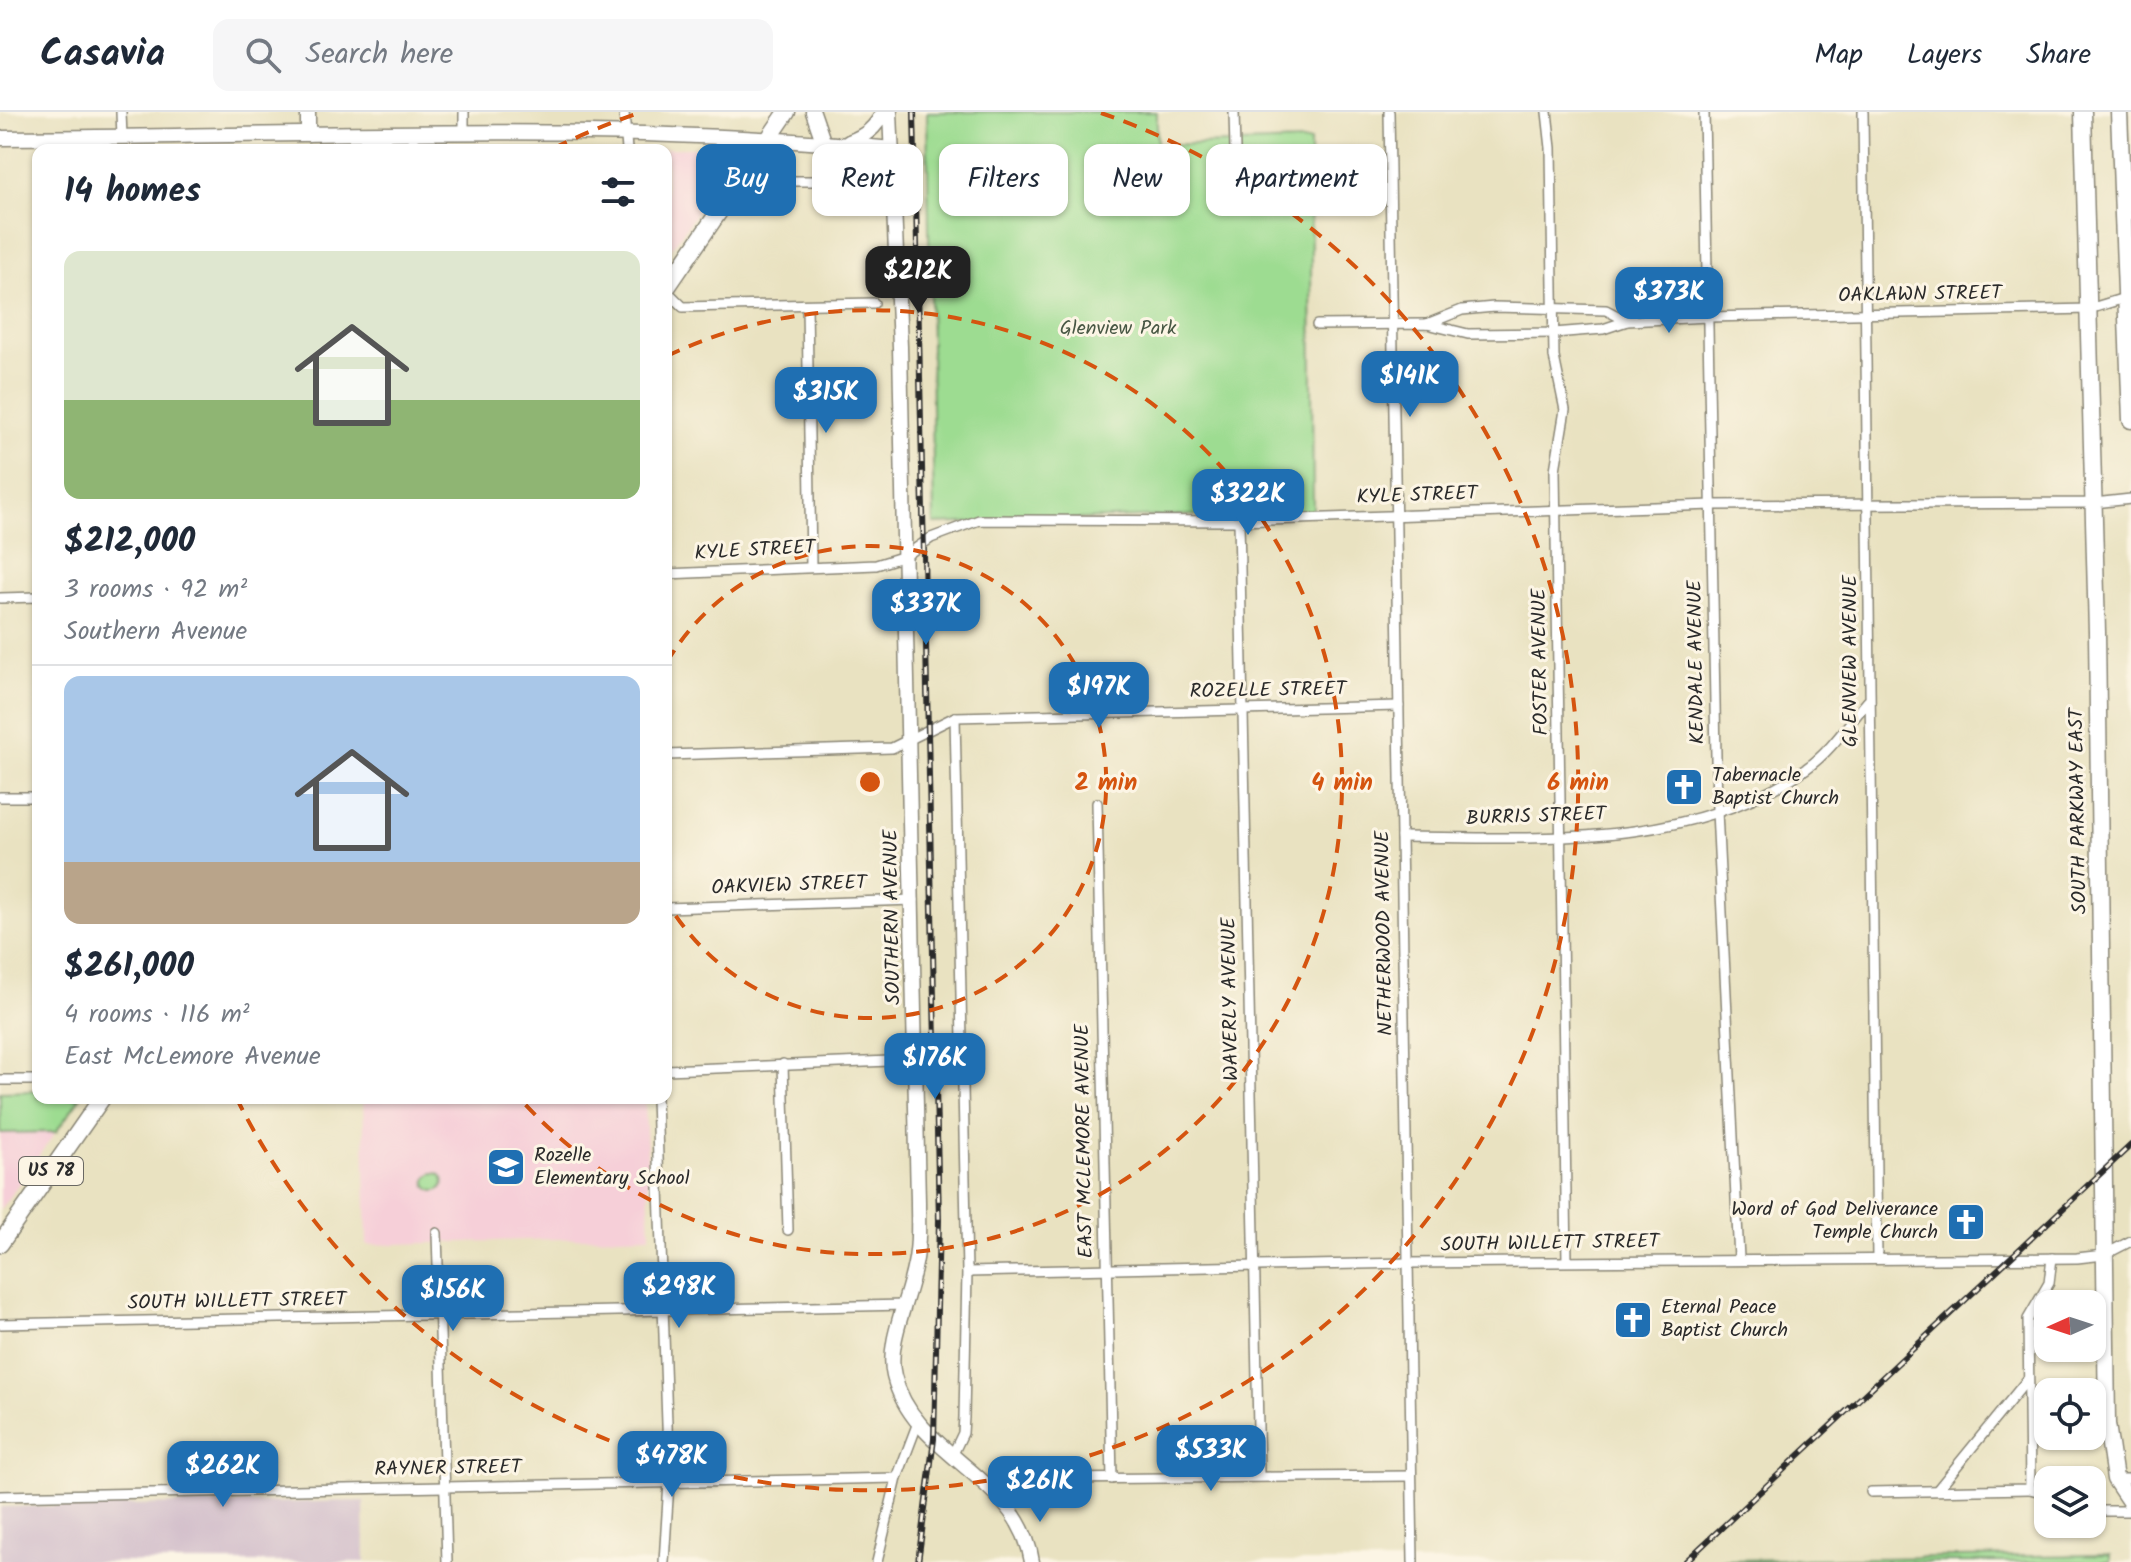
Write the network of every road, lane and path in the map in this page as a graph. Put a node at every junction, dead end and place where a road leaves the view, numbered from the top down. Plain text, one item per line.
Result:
1 (121, 112) edge
2 (308, 112) edge
3 (464, 112) edge
4 (624, 112) edge
5 (787, 112) edge
6 (813, 112) edge
7 (883, 112) edge
8 (890, 112) edge
9 (1234, 112) edge
10 (1389, 112) edge
11 (1547, 112) edge
12 (1704, 112) edge
13 (1863, 112) edge
14 (2083, 112) edge
15 (2119, 112) edge
16 (464, 133) junction
17 (308, 134) junction
18 (413, 134) junction
19 (122, 137) junction
20 (772, 137) junction
21 (0, 138) edge
22 (823, 141) junction
23 (98, 143) edge
24 (626, 143) edge
25 (413, 144) edge
26 (767, 144) edge
27 (845, 144) joint
28 (892, 144) edge
29 (1235, 144) edge
30 (716, 216) edge
31 (895, 216) edge
32 (672, 280) edge
33 (672, 295) edge
34 (2128, 297) edge
35 (874, 303) dead end
36 (807, 305) junction
37 (2089, 309) junction
38 (1553, 310) junction
39 (1864, 314) junction
40 (1708, 317) junction
41 (1627, 321) junction
42 (1392, 324) junction
43 (1427, 324) junction
44 (1317, 325) dead end
45 (1554, 333) junction
46 (2131, 420) edge
47 (2131, 499) edge
48 (1868, 503) junction
49 (2094, 503) junction
50 (1713, 505) junction
51 (1556, 511) junction
52 (1396, 514) junction
53 (1239, 521) junction
54 (905, 556) junction
55 (811, 566) junction
56 (672, 574) edge
57 (32, 597) edge
58 (0, 598) edge
59 (1868, 701) junction
60 (1399, 706) junction
61 (1243, 710) junction
62 (955, 717) junction
63 (909, 739) junction
64 (672, 755) edge
65 (0, 797) edge
66 (32, 797) edge
67 (1097, 803) dead end
68 (1717, 811) junction
69 (1401, 837) junction
70 (1562, 838) junction
71 (914, 900) junction
72 (672, 908) edge
73 (915, 1060) junction
74 (783, 1064) junction
75 (672, 1070) edge
76 (0, 1080) edge
77 (32, 1080) edge
78 (98, 1104) edge
79 (656, 1104) edge
80 (788, 1230) dead end
81 (437, 1233) dead end
82 (2131, 1241) edge
83 (0, 1244) edge
84 (2104, 1255) junction
85 (1877, 1258) junction
86 (2052, 1258) junction
87 (1739, 1259) junction
88 (1567, 1261) junction
89 (1408, 1263) junction
90 (1254, 1266) junction
91 (1107, 1268) junction
92 (967, 1272) junction
93 (906, 1305) junction
94 (662, 1311) junction
95 (440, 1317) junction
96 (0, 1324) edge
97 (2028, 1380) junction
98 (917, 1425) junction
99 (953, 1454) junction
100 (1259, 1476) junction
101 (1411, 1476) junction
102 (897, 1478) junction
103 (1112, 1479) junction
104 (2123, 1479) edge
105 (669, 1483) junction
106 (445, 1487) junction
107 (1938, 1489) junction
108 (2030, 1489) junction
109 (2034, 1490) edge
110 (1871, 1492) dead end
111 (0, 1496) edge
112 (1006, 1502) junction
113 (2131, 1503) edge
114 (2106, 1511) edge
115 (2131, 1511) edge
116 (447, 1562) edge
117 (664, 1562) edge
118 (877, 1562) edge
119 (1032, 1562) edge
120 (1413, 1562) edge

1 - 19 street
2 - 17 main road
3 - 16 street
4 - 24 street
5 - 20 main road
6 - 22 main road
7 - 27 main road
8 - 28 main road, SOUTHERN AVENUE
9 - 29 street
10 - 42 street, NETHERWOOD AVENUE
11 - 38 street, FOSTER AVENUE
12 - 40 street, KENDALE AVENUE
13 - 39 street, GLENVIEW AVENUE
14 - 37 main road, SOUTH PARKWAY EAST
15 - 34 main road
16 - 18 main road
16 - 24 main road
17 - 18 main road
17 - 19 main road
18 - 25 street
19 - 23 main road
20 - 22 main road
20 - 24 main road
20 - 26 main road
21 - 23 main road
22 - 27 main road
30 - 32 main road
31 - 54 main road, SOUTHERN AVENUE
33 - 36 street
34 - 37 street, OAKLAWN STREET
34 - 46 main road
35 - 36 street
36 - 55 street
37 - 39 street, OAKLAWN STREET
37 - 49 main road, SOUTH PARKWAY EAST
38 - 41 street
38 - 43 street
38 - 45 street, FOSTER AVENUE
39 - 40 street, OAKLAWN STREET
39 - 48 street, GLENVIEW AVENUE
40 - 41 street, OAKLAWN STREET
40 - 50 street, KENDALE AVENUE
41 - 45 street
42 - 43 street
42 - 44 street
42 - 52 street, NETHERWOOD AVENUE
43 - 45 street
45 - 51 street, FOSTER AVENUE
47 - 49 street, KYLE STREET
48 - 49 street, KYLE STREET
48 - 50 street, KYLE STREET
48 - 59 street, GLENVIEW AVENUE
49 - 84 main road, SOUTH PARKWAY EAST
50 - 51 street, KYLE STREET
50 - 68 street, KENDALE AVENUE
51 - 52 street, KYLE STREET
51 - 70 street, FOSTER AVENUE
52 - 53 street, KYLE STREET
52 - 60 street, NETHERWOOD AVENUE
53 - 54 street, KYLE STREET
53 - 61 street, WAVERLY AVENUE
54 - 55 street, KYLE STREET
54 - 63 main road, SOUTHERN AVENUE
55 - 56 street, KYLE STREET
57 - 58 street
59 - 68 street, BURRIS STREET
59 - 85 street, GLENVIEW AVENUE
60 - 61 street, ROZELLE STREET
60 - 69 street, NETHERWOOD AVENUE
61 - 62 street, ROZELLE STREET
61 - 90 street, WAVERLY AVENUE
62 - 63 street, ROZELLE STREET
62 - 92 street
63 - 64 street, ROZELLE STREET
63 - 71 main road, SOUTHERN AVENUE
65 - 66 street
67 - 91 street, EAST MCLEMORE AVENUE
68 - 70 street, BURRIS STREET
68 - 87 street, KENDALE AVENUE
69 - 70 street, BURRIS STREET
69 - 89 street, NETHERWOOD AVENUE
70 - 88 street, FOSTER AVENUE
71 - 72 street, OAKVIEW STREET
71 - 73 main road, SOUTHERN AVENUE
73 - 74 street
73 - 93 main road, SOUTHERN AVENUE
74 - 75 street
74 - 80 street
76 - 77 street
78 - 83 main road, US 78
79 - 94 street
81 - 95 street
82 - 84 street, SOUTH WILLETT STREET
84 - 86 street, SOUTH WILLETT STREET
84 - 104 main road, SOUTH PARKWAY EAST
85 - 86 street, SOUTH WILLETT STREET
85 - 87 street, SOUTH WILLETT STREET
86 - 97 street
87 - 88 street, SOUTH WILLETT STREET
88 - 89 street, SOUTH WILLETT STREET
89 - 90 street, SOUTH WILLETT STREET
89 - 101 street, NETHERWOOD AVENUE
90 - 91 street, SOUTH WILLETT STREET
90 - 100 street, WAVERLY AVENUE
91 - 92 street, SOUTH WILLETT STREET
91 - 103 street, EAST MCLEMORE AVENUE
92 - 99 street
93 - 94 street, SOUTH WILLETT STREET
93 - 98 main road, SOUTHERN AVENUE
94 - 95 street, SOUTH WILLETT STREET
94 - 105 street
95 - 96 street, SOUTH WILLETT STREET
95 - 106 street
97 - 107 street
97 - 108 street
98 - 99 main road, SOUTHERN AVENUE
98 - 102 street
99 - 112 main road
100 - 101 street
100 - 103 street
101 - 120 street, NETHERWOOD AVENUE
102 - 105 street, RAYNER STREET
102 - 118 street
103 - 112 street
104 - 113 main road, SOUTH PARKWAY EAST
105 - 106 street, RAYNER STREET
105 - 117 street
106 - 111 street, RAYNER STREET
106 - 116 street
107 - 108 street
107 - 110 street
108 - 109 street
112 - 119 main road
114 - 115 street

